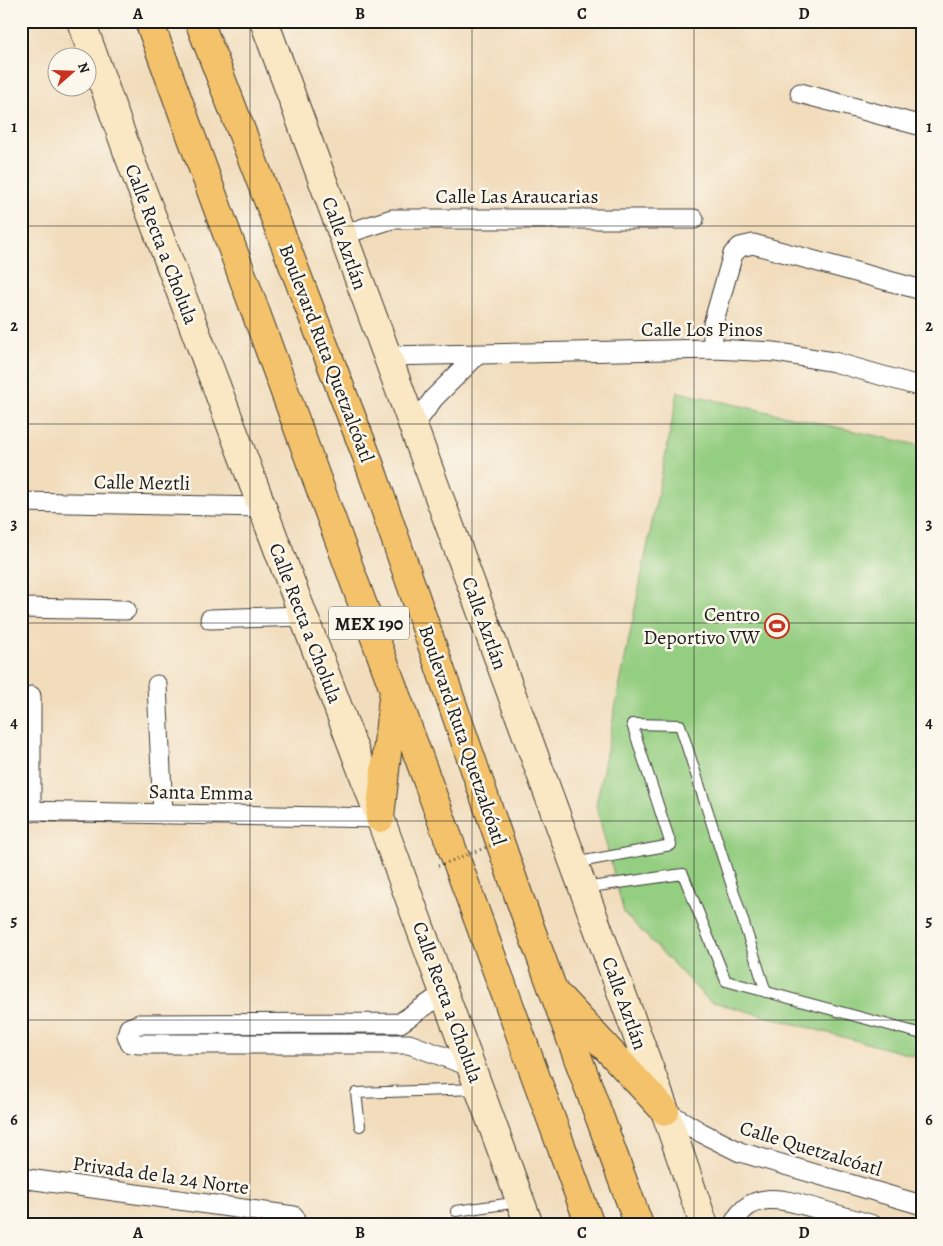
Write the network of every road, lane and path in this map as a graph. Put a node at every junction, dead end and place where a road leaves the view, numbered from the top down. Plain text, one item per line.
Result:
1 (81, 21) edge
2 (149, 21) edge
3 (199, 21) edge
4 (264, 21) edge
5 (800, 93) dead end
6 (922, 126) edge
7 (694, 219) dead end
8 (342, 235) junction
9 (922, 290) edge
10 (714, 349) junction
11 (477, 355) junction
12 (388, 356) junction
13 (922, 387) edge
14 (414, 427) junction
15 (21, 502) edge
16 (262, 507) junction
17 (21, 608) edge
18 (126, 610) dead end
19 (304, 616) junction
20 (210, 619) dead end
21 (157, 685) dead end
22 (394, 690) junction
23 (31, 696) dead end
24 (26, 811) edge
25 (163, 814) junction
26 (380, 818) junction
27 (513, 837) dead end
28 (573, 863) junction
29 (438, 866) dead end
30 (583, 888) junction
31 (552, 989) junction
32 (766, 992) junction
33 (444, 993) junction
34 (922, 1034) edge
35 (475, 1078) junction
36 (665, 1110) junction
37 (360, 1126) dead end
38 (21, 1178) edge
39 (922, 1205) edge
40 (456, 1211) dead end
41 (525, 1213) edge
42 (294, 1216) dead end
43 (590, 1225) edge
44 (639, 1225) edge
45 (704, 1225) edge
46 (733, 1225) edge
47 (873, 1225) edge

1 - 16 main road, Calle Recta a Cholula
2 - 22 main road, MEX 190
3 - 31 main road, Boulevard Ruta Quetzalcóatl / MEX 190
4 - 8 main road, Calle Aztlán
5 - 6 street
7 - 8 street, Calle Las Araucarias
8 - 12 main road, Calle Aztlán
9 - 10 street
10 - 11 street, Calle Los Pinos
10 - 13 street, Calle Los Pinos
11 - 12 street, Calle Los Pinos
11 - 14 street
12 - 14 main road, Calle Aztlán
14 - 28 main road, Calle Aztlán
15 - 16 street, Calle Meztli
16 - 19 main road, Calle Recta a Cholula
17 - 18 street
19 - 20 street
19 - 26 main road, Calle Recta a Cholula
21 - 25 street
22 - 26 main road
22 - 43 main road, MEX 190
23 - 24 street
24 - 25 street, Santa Emma
25 - 26 street, Santa Emma
26 - 33 main road, Calle Recta a Cholula
27 - 29 path, bridge
28 - 30 main road, Calle Aztlán
28 - 32 lane
30 - 32 lane
30 - 36 main road, Calle Aztlán
31 - 36 main road
31 - 44 main road, Boulevard Ruta Quetzalcóatl / MEX 190
32 - 34 lane
33 - 35 main road, Calle Recta a Cholula
33 - 35 street
35 - 37 lane
35 - 41 main road, Calle Recta a Cholula
36 - 39 street, Calle Quetzalcóatl
36 - 45 main road, Calle Aztlán
38 - 42 street, Privada de la 24 Norte
40 - 41 lane
46 - 47 street

